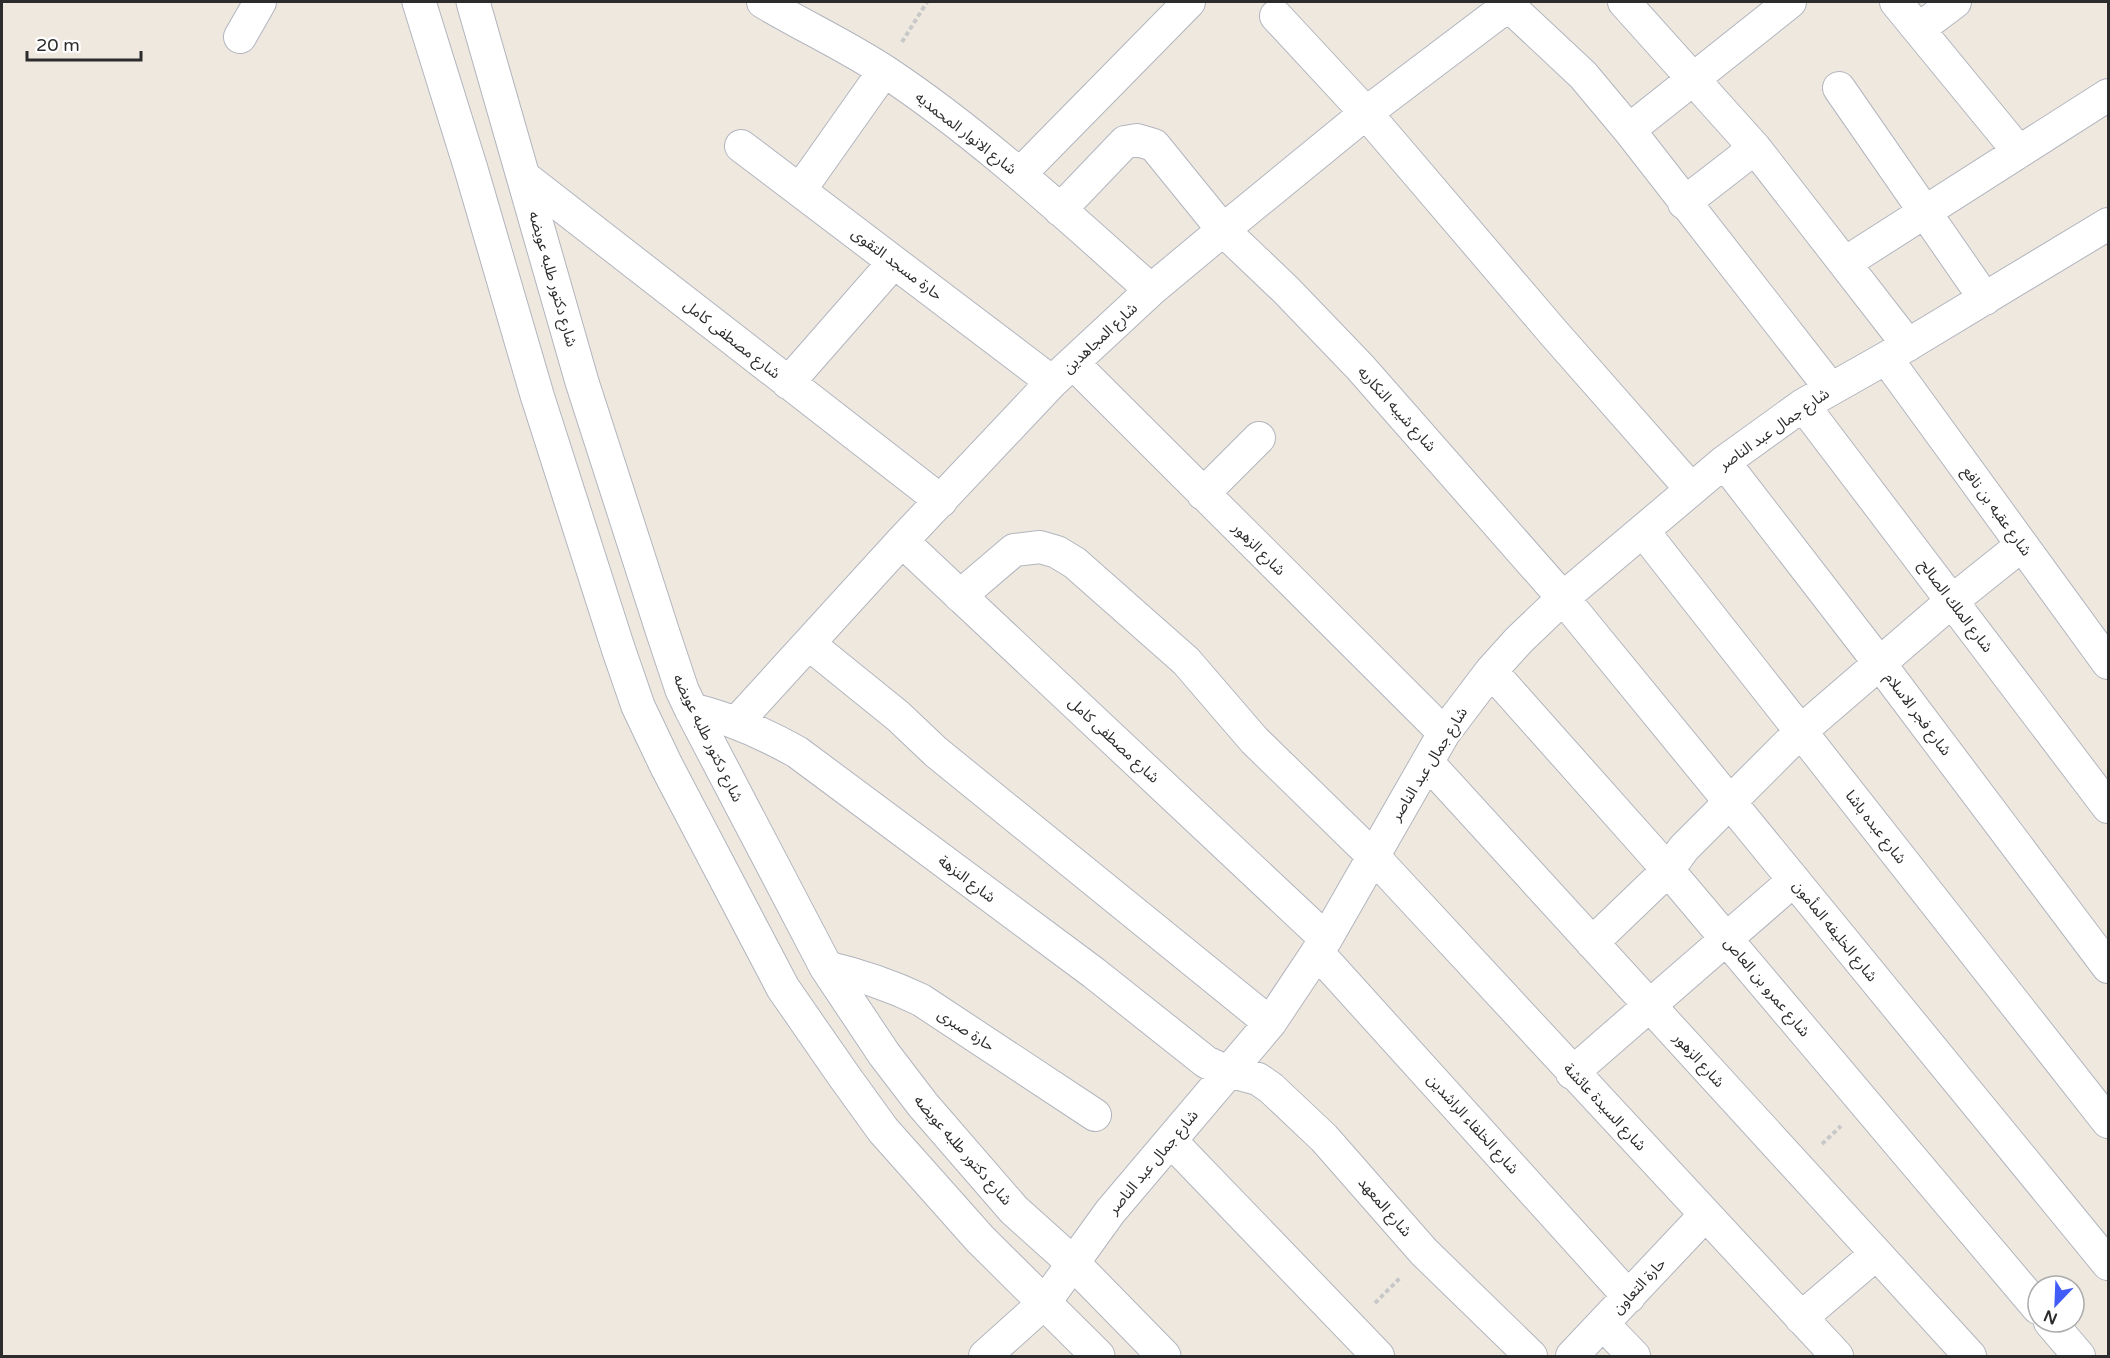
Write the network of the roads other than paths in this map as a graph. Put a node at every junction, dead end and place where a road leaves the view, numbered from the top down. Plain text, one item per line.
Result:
1 (260, 2) edge
2 (419, 2) edge
3 (473, 2) edge
4 (763, 2) edge
5 (1190, 2) edge
6 (1790, 2) edge
7 (1896, 2) edge
8 (1955, 2) edge
9 (1516, 5) edge
10 (1636, 6) edge
11 (1276, 16) dead end
12 (1919, 29) junction
13 (240, 38) dead end
14 (884, 70) junction
15 (1694, 79) junction
16 (1839, 88) dead end
17 (2109, 95) edge
18 (1366, 113) junction
19 (1629, 130) junction
20 (741, 146) dead end
21 (1755, 148) junction
22 (2019, 152) junction
23 (1020, 174) junction
24 (523, 176) junction
25 (800, 190) junction
26 (1684, 203) junction
27 (1060, 210) junction
28 (1925, 212) junction
29 (2109, 224) edge
30 (1223, 230) junction
31 (894, 262) junction
32 (1845, 263) junction
33 (1151, 290) junction
34 (1985, 299) junction
35 (1897, 352) junction
36 (1063, 373) junction
37 (788, 382) junction
38 (1831, 389) junction
39 (1803, 405) junction
40 (1259, 438) dead end
41 (1724, 462) junction
42 (1691, 489) junction
43 (1203, 494) junction
44 (941, 501) junction
45 (1643, 531) junction
46 (902, 541) junction
47 (2022, 545) junction
48 (960, 596) junction
49 (1563, 598) junction
50 (1952, 601) junction
51 (809, 644) junction
52 (2109, 663) edge
53 (1880, 664) junction
54 (1491, 671) junction
55 (691, 709) junction
56 (737, 722) junction
57 (1801, 731) junction
58 (1444, 733) junction
59 (1429, 764) junction
60 (1730, 802) junction
61 (2109, 807) edge
62 (1374, 857) junction
63 (1668, 870) junction
64 (1794, 880) junction
65 (1726, 938) junction
66 (1592, 943) junction
67 (1322, 945) junction
68 (826, 967) junction
69 (2109, 968) edge
70 (1650, 1006) junction
71 (1270, 1023) junction
72 (1230, 1071) junction
73 (1572, 1073) junction
74 (1095, 1115) dead end
75 (2109, 1122) edge
76 (1171, 1141) junction
77 (1014, 1210) junction
78 (1705, 1215) junction
79 (980, 1239) junction
80 (1876, 1254) junction
81 (1072, 1262) junction
82 (2109, 1264) edge
83 (2026, 1294) edge
84 (1629, 1296) junction
85 (1045, 1302) junction
86 (1801, 1318) junction
87 (1603, 1324) junction
88 (2060, 1334) edge
89 (985, 1356) edge
90 (1098, 1356) edge
91 (1164, 1356) edge
92 (1378, 1356) edge
93 (1531, 1356) edge
94 (1572, 1356) edge
95 (1634, 1356) edge
96 (1837, 1356) edge
97 (1970, 1356) edge
98 (2079, 1356) edge

1 - 13 street
2 - 79 street
3 - 24 street, شارع دكتور طلبه عويضه
4 - 14 street, شارع الانوار المحمديه
5 - 23 street
6 - 15 street
7 - 12 street
8 - 12 street
9 - 18 street, شارع المجاهدين
9 - 19 street
10 - 15 street, شارع عقبه بن نافع
11 - 18 street
12 - 22 street
14 - 23 street, شارع الانوار المحمديه
14 - 25 street
15 - 19 street
15 - 21 street, شارع عقبه بن نافع
16 - 28 street
17 - 22 street
18 - 30 street, شارع المجاهدين
18 - 42 street
19 - 26 street
20 - 25 street, حارة مسجد التقوى
21 - 26 street
21 - 32 street, شارع عقبه بن نافع
22 - 28 street
23 - 27 street, شارع الانوار المحمديه
24 - 37 street, شارع مصطفى كامل
24 - 55 street, شارع دكتور طلبه عويضه
25 - 31 street, حارة مسجد التقوى
26 - 38 street
27 - 30 street, شارع شيبه النكاريه
27 - 33 street, شارع الانوار المحمديه
28 - 32 street
28 - 34 street
29 - 34 street, شارع جمال عبد الناصر
30 - 33 street, شارع المجاهدين
30 - 49 street, شارع شيبه النكاريه
31 - 36 street, حارة مسجد التقوى
31 - 37 street
32 - 35 street, شارع عقبه بن نافع
33 - 36 street, شارع المجاهدين
34 - 35 street, شارع جمال عبد الناصر
35 - 38 street, شارع جمال عبد الناصر
35 - 47 street, شارع عقبه بن نافع
36 - 43 street, شارع الزهور
36 - 44 street, شارع المجاهدين
37 - 44 street, شارع مصطفى كامل
38 - 39 street, شارع جمال عبد الناصر
39 - 41 street, شارع جمال عبد الناصر
39 - 50 street, شارع الملك الصالح
40 - 43 street
41 - 42 street, شارع جمال عبد الناصر
41 - 53 street, شارع فجر الاسلام
42 - 45 street, شارع جمال عبد الناصر
43 - 58 street, شارع الزهور
44 - 46 street, شارع المجاهدين
45 - 49 street, شارع جمال عبد الناصر
45 - 57 street, شارع عبده باشا
46 - 48 street, شارع مصطفى كامل
46 - 51 street, شارع المجاهدين
47 - 50 street
47 - 52 street, شارع عقبه بن نافع
48 - 62 street, شارع السيدة عائشة
48 - 67 street, شارع مصطفى كامل
49 - 54 street, شارع جمال عبد الناصر
49 - 60 street, شارع الخليفه المأمون
50 - 53 street
50 - 61 street, شارع الملك الصالح
51 - 56 street, شارع المجاهدين
51 - 71 street
53 - 57 street
53 - 69 street, شارع فجر الاسلام
54 - 58 street, شارع جمال عبد الناصر
54 - 63 street, شارع عمرو بن العاص
55 - 56 street, شارع النزهة
55 - 68 street, شارع دكتور طلبه عويضه
56 - 72 street, شارع النزهة
57 - 60 street
57 - 75 street, شارع عبده باشا
58 - 59 street, شارع جمال عبد الناصر
59 - 62 street, شارع جمال عبد الناصر
59 - 66 street, شارع الزهور
60 - 63 street
60 - 64 street, شارع الخليفه المأمون
62 - 67 street, شارع جمال عبد الناصر
62 - 73 street, شارع السيدة عائشة
63 - 65 street, شارع عمرو بن العاص
63 - 66 street
64 - 65 street
64 - 82 street, شارع الخليفه المأمون
65 - 70 street
65 - 83 street, شارع عمرو بن العاص
66 - 70 street, شارع الزهور
67 - 71 street, شارع جمال عبد الناصر
67 - 84 street, شارع الخلفاء الراشدين
68 - 74 street, حارة صبرى
68 - 77 street, شارع دكتور طلبه عويضه
70 - 73 street
70 - 80 street, شارع الزهور
71 - 72 street, شارع جمال عبد الناصر
72 - 76 street, شارع جمال عبد الناصر
72 - 93 street, شارع المعهد
73 - 78 street, شارع السيدة عائشة
76 - 81 street, شارع جمال عبد الناصر
76 - 92 street
77 - 79 street
77 - 81 street, شارع دكتور طلبه عويضه
78 - 84 street, حارة التعاون
78 - 86 street, شارع السيدة عائشة
79 - 85 street
80 - 86 street
80 - 97 street, شارع الزهور
81 - 85 street, شارع جمال عبد الناصر
81 - 91 street, شارع دكتور طلبه عويضه
84 - 87 street, حارة التعاون
85 - 89 street, شارع جمال عبد الناصر
85 - 90 street
86 - 96 street, شارع السيدة عائشة
87 - 94 street, حارة التعاون
87 - 95 street
88 - 98 street

